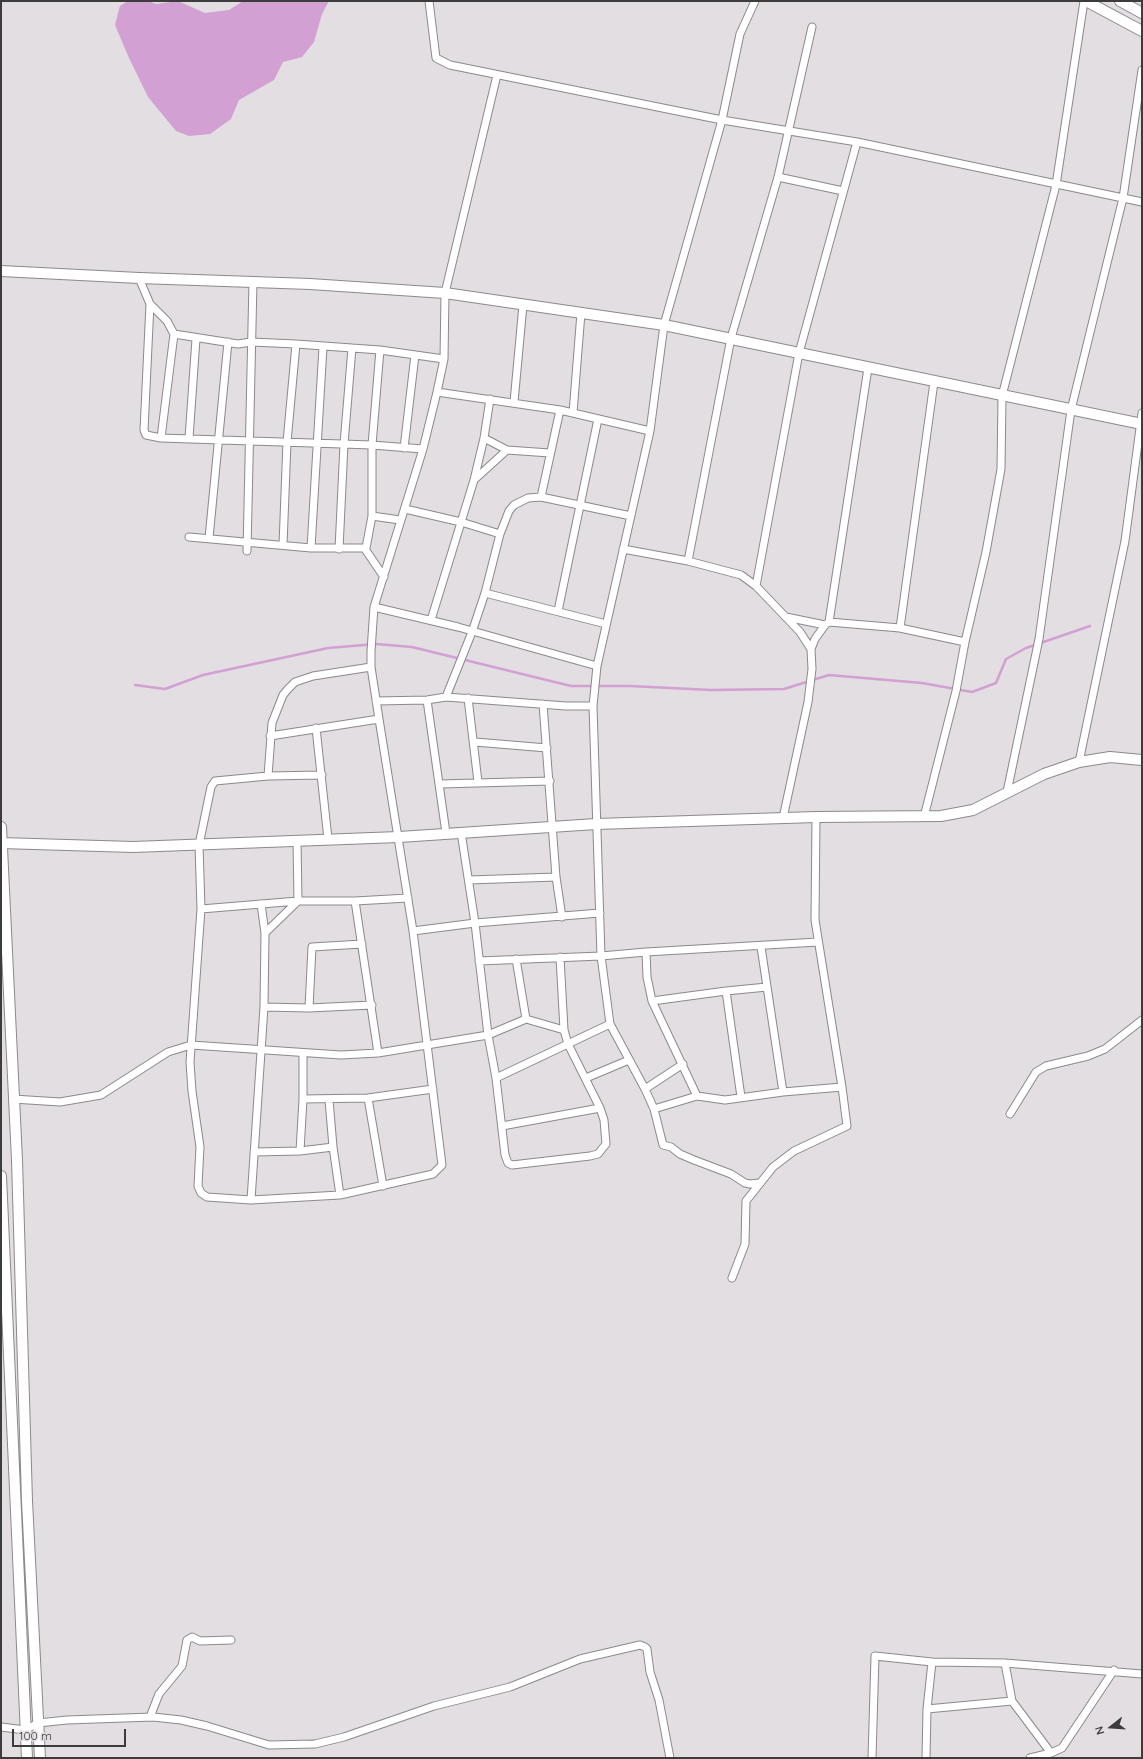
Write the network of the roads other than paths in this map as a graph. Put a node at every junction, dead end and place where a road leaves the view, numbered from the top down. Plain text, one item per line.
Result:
1 (429, 1) edge
2 (755, 1) edge
3 (1085, 1) edge
4 (1120, 1) edge
5 (1142, 14) edge
6 (812, 27) dead end
7 (1142, 31) edge
8 (1142, 70) edge
9 (497, 76) junction
10 (722, 120) junction
11 (788, 131) junction
12 (857, 142) junction
13 (778, 177) junction
14 (1056, 185) junction
15 (843, 192) junction
16 (1123, 198) junction
17 (1142, 202) edge
18 (1, 271) edge
19 (139, 278) junction
20 (253, 281) junction
21 (446, 293) junction
22 (150, 304) junction
23 (523, 305) junction
24 (581, 313) junction
25 (664, 325) junction
26 (174, 334) junction
27 (731, 338) junction
28 (196, 339) junction
29 (228, 342) junction
30 (251, 342) junction
31 (296, 344) junction
32 (323, 347) junction
33 (352, 348) junction
34 (380, 350) junction
35 (799, 353) junction
36 (415, 355) junction
37 (444, 359) junction
38 (868, 368) junction
39 (934, 382) junction
40 (437, 392) junction
41 (1002, 396) junction
42 (490, 399) junction
43 (514, 402) junction
44 (560, 410) junction
45 (1071, 410) junction
46 (1142, 412) edge
47 (573, 413) junction
48 (598, 419) junction
49 (1141, 424) edge
50 (650, 431) junction
51 (161, 438) junction
52 (189, 438) junction
53 (484, 438) junction
54 (217, 440) junction
55 (249, 440) junction
56 (287, 442) junction
57 (318, 443) junction
58 (344, 444) junction
59 (372, 445) junction
60 (404, 448) junction
61 (423, 449) junction
62 (507, 450) junction
63 (550, 453) junction
64 (474, 480) junction
65 (541, 497) junction
66 (580, 506) junction
67 (405, 509) junction
68 (372, 516) junction
69 (631, 516) junction
70 (400, 520) junction
71 (461, 522) junction
72 (500, 534) junction
73 (189, 537) dead end
74 (209, 538) junction
75 (247, 541) junction
76 (283, 545) junction
77 (311, 548) junction
78 (339, 549) junction
79 (365, 549) junction
80 (624, 549) junction
81 (246, 551) dead end
82 (688, 561) junction
83 (384, 577) junction
84 (756, 586) junction
85 (485, 593) junction
86 (374, 607) junction
87 (558, 611) junction
88 (786, 617) junction
89 (431, 620) junction
90 (827, 623) junction
91 (606, 624) junction
92 (900, 628) junction
93 (472, 632) junction
94 (965, 642) junction
95 (811, 649) junction
96 (597, 666) junction
97 (371, 667) junction
98 (446, 697) junction
99 (468, 698) junction
100 (427, 700) junction
101 (376, 701) junction
102 (543, 704) junction
103 (593, 706) junction
104 (379, 719) junction
105 (316, 728) junction
106 (270, 736) junction
107 (475, 742) junction
108 (547, 748) junction
109 (1142, 760) edge
110 (1079, 762) junction
111 (322, 775) junction
112 (268, 776) junction
113 (550, 781) junction
114 (478, 782) junction
115 (440, 784) junction
116 (1008, 792) junction
117 (816, 817) junction
118 (924, 817) junction
119 (783, 818) junction
120 (596, 824) junction
121 (1, 827) edge
122 (553, 827) junction
123 (461, 832) junction
124 (446, 833) junction
125 (399, 837) junction
126 (328, 839) junction
127 (297, 840) junction
128 (1, 843) edge
129 (199, 845) junction
130 (556, 877) junction
131 (469, 880) junction
132 (408, 898) junction
133 (298, 901) junction
134 (356, 901) junction
135 (261, 904) junction
136 (201, 910) junction
137 (600, 913) junction
138 (562, 917) junction
139 (475, 923) junction
140 (412, 931) junction
141 (265, 933) junction
142 (818, 942) junction
143 (362, 944) junction
144 (761, 947) junction
145 (646, 952) junction
146 (601, 956) junction
147 (560, 957) junction
148 (516, 959) junction
149 (480, 961) junction
150 (767, 987) junction
151 (726, 991) junction
152 (652, 1001) junction
153 (372, 1005) junction
154 (264, 1007) junction
155 (309, 1008) junction
156 (526, 1019) junction
157 (1142, 1020) edge
158 (610, 1024) junction
159 (564, 1030) junction
160 (488, 1035) junction
161 (426, 1044) junction
162 (568, 1044) junction
163 (190, 1045) junction
164 (262, 1049) junction
165 (303, 1053) junction
166 (378, 1053) junction
167 (629, 1060) junction
168 (683, 1064) junction
169 (496, 1078) junction
170 (586, 1078) junction
171 (842, 1087) junction
172 (432, 1089) junction
173 (645, 1089) junction
174 (784, 1092) junction
175 (697, 1096) junction
176 (741, 1097) junction
177 (13, 1098) junction
178 (368, 1098) junction
179 (303, 1099) junction
180 (329, 1100) junction
181 (600, 1108) junction
182 (654, 1109) junction
183 (1010, 1114) dead end
184 (502, 1126) junction
185 (333, 1147) junction
186 (300, 1151) junction
187 (254, 1152) junction
188 (1, 1176) edge
189 (759, 1183) junction
190 (383, 1186) junction
191 (340, 1195) junction
192 (251, 1200) junction
193 (732, 1278) dead end
194 (28, 1501) junction
195 (14, 1502) junction
196 (231, 1640) dead end
197 (932, 1662) junction
198 (1005, 1663) junction
199 (1114, 1670) junction
200 (1142, 1674) edge
201 (1012, 1701) junction
202 (927, 1710) junction
203 (150, 1717) junction
204 (38, 1723) junction
205 (1, 1727) edge
206 (25, 1730) junction
207 (1051, 1753) junction
208 (26, 1758) edge
209 (40, 1758) edge
210 (670, 1758) edge
211 (872, 1758) edge
212 (926, 1758) edge
213 (1030, 1758) edge

1 - 9 street
2 - 10 street
3 - 7 street
3 - 14 street
4 - 5 street
6 - 11 street
8 - 16 street
9 - 10 street
9 - 21 street
10 - 11 street
10 - 25 street
11 - 12 street
11 - 13 street
12 - 14 street
12 - 15 street
13 - 15 street
13 - 27 street
14 - 16 street
14 - 41 street
15 - 35 street
16 - 17 street
16 - 45 street
18 - 19 street
19 - 20 street
19 - 22 street
20 - 21 street
20 - 30 street
21 - 23 street
21 - 37 street
22 - 26 street
22 - 51 street
23 - 24 street
23 - 43 street
24 - 25 street
24 - 47 street
25 - 27 street
25 - 50 street
26 - 28 street
26 - 51 street
27 - 35 street
27 - 82 street
28 - 29 street
28 - 52 street
29 - 30 street
29 - 54 street
30 - 31 street
30 - 55 street
31 - 32 street
31 - 56 street
32 - 33 street
32 - 57 street
33 - 34 street
33 - 58 street
34 - 36 street
34 - 59 street
35 - 38 street
35 - 84 street
36 - 37 street
36 - 60 street
37 - 40 street
38 - 39 street
38 - 90 street
39 - 41 street
39 - 92 street
40 - 42 street
40 - 61 street
41 - 45 street
41 - 94 street
42 - 43 street
42 - 53 street
43 - 44 street
44 - 47 street
44 - 63 street
45 - 49 street
45 - 116 street
46 - 49 street
47 - 48 street
48 - 50 street
48 - 66 street
49 - 110 street
50 - 69 street
51 - 52 street
52 - 54 street
53 - 62 street
53 - 64 street
54 - 55 street
54 - 74 street
55 - 56 street
55 - 75 street
56 - 57 street
56 - 76 street
57 - 58 street
57 - 77 street
58 - 59 street
58 - 78 street
59 - 60 street
59 - 68 street
60 - 61 street
61 - 67 street
62 - 63 street
62 - 64 street
63 - 65 street
64 - 71 street
65 - 66 street
65 - 72 street
66 - 69 street
66 - 87 street
67 - 70 street
67 - 71 street
68 - 70 street
68 - 79 street
69 - 80 street
70 - 83 street
71 - 72 street
71 - 89 street
72 - 85 street
73 - 74 street
74 - 75 street
75 - 76 street
75 - 81 street
76 - 77 street
77 - 78 street
78 - 79 street
79 - 83 street
80 - 82 street
80 - 91 street
82 - 84 street
83 - 86 street
84 - 88 street
85 - 87 street
85 - 93 street
86 - 89 street
86 - 97 street
87 - 91 street
88 - 90 street
88 - 95 street
89 - 93 street
90 - 92 street
90 - 95 street
91 - 96 street
92 - 94 street
93 - 96 street
93 - 98 street
94 - 118 street
95 - 119 street
96 - 103 street
97 - 101 street
97 - 106 street
98 - 99 street
98 - 100 street
99 - 102 street
99 - 107 street
100 - 101 street
100 - 115 street
101 - 104 street
102 - 103 street
102 - 108 street
103 - 120 street
104 - 105 street
104 - 125 street
105 - 106 street
105 - 111 street
106 - 112 street
107 - 108 street
107 - 114 street
108 - 113 street
109 - 110 street
110 - 116 street
111 - 112 street
111 - 126 street
112 - 129 street
113 - 114 street
113 - 122 street
114 - 115 street
115 - 124 street
116 - 118 street
117 - 118 street
117 - 119 street
117 - 142 street
119 - 120 street
120 - 122 street
120 - 137 street
121 - 128 street
122 - 123 street
122 - 130 street
123 - 124 street
123 - 131 street
124 - 125 street
125 - 126 street
125 - 132 street
126 - 127 street
127 - 129 street
127 - 133 street
128 - 129 street
128 - 177 street
129 - 136 street
130 - 131 street
130 - 138 street
131 - 139 street
132 - 134 street
132 - 140 street
133 - 134 street
133 - 135 street
133 - 141 street
134 - 143 street
135 - 136 street
135 - 141 street
136 - 163 street
137 - 138 street
137 - 146 street
138 - 139 street
139 - 140 street
139 - 149 street
140 - 161 street
141 - 154 street
142 - 144 street
142 - 171 street
143 - 153 street
143 - 155 street
144 - 145 street
144 - 150 street
145 - 146 street
145 - 152 street
146 - 147 street
146 - 158 street
147 - 148 street
147 - 159 street
148 - 149 street
148 - 156 street
149 - 160 street
150 - 151 street
150 - 174 street
151 - 152 street
151 - 176 street
152 - 168 street
153 - 155 street
153 - 166 street
154 - 155 street
154 - 164 street
156 - 159 street
156 - 160 street
157 - 183 street
158 - 162 street
158 - 167 street
159 - 162 street
160 - 161 street
160 - 169 street
161 - 166 street
161 - 172 street
162 - 169 street
162 - 170 street
163 - 164 street
163 - 177 street
163 - 192 street
164 - 165 street
164 - 187 street
165 - 166 street
165 - 179 street
167 - 170 street
167 - 173 street
168 - 173 street
168 - 175 street
169 - 184 street
170 - 181 street
171 - 174 street
171 - 189 street
172 - 178 street
172 - 190 street
173 - 182 street
174 - 176 street
175 - 176 street
175 - 182 street
177 - 194 street
178 - 180 street
178 - 190 street
179 - 180 street
179 - 186 street
180 - 185 street
181 - 184 street
181 - 184 street
182 - 189 street
185 - 186 street
185 - 191 street
186 - 187 street
187 - 192 street
188 - 195 street
189 - 193 street
190 - 191 street
191 - 192 street
194 - 195 street
194 - 204 street
195 - 206 street
196 - 203 street
197 - 198 street
197 - 202 street
197 - 211 street
198 - 199 street
198 - 201 street
199 - 200 street
199 - 207 street
201 - 202 street
201 - 207 street
202 - 212 street
203 - 204 street
203 - 210 street
204 - 206 street
204 - 209 street
205 - 206 street
206 - 208 street
207 - 213 street

